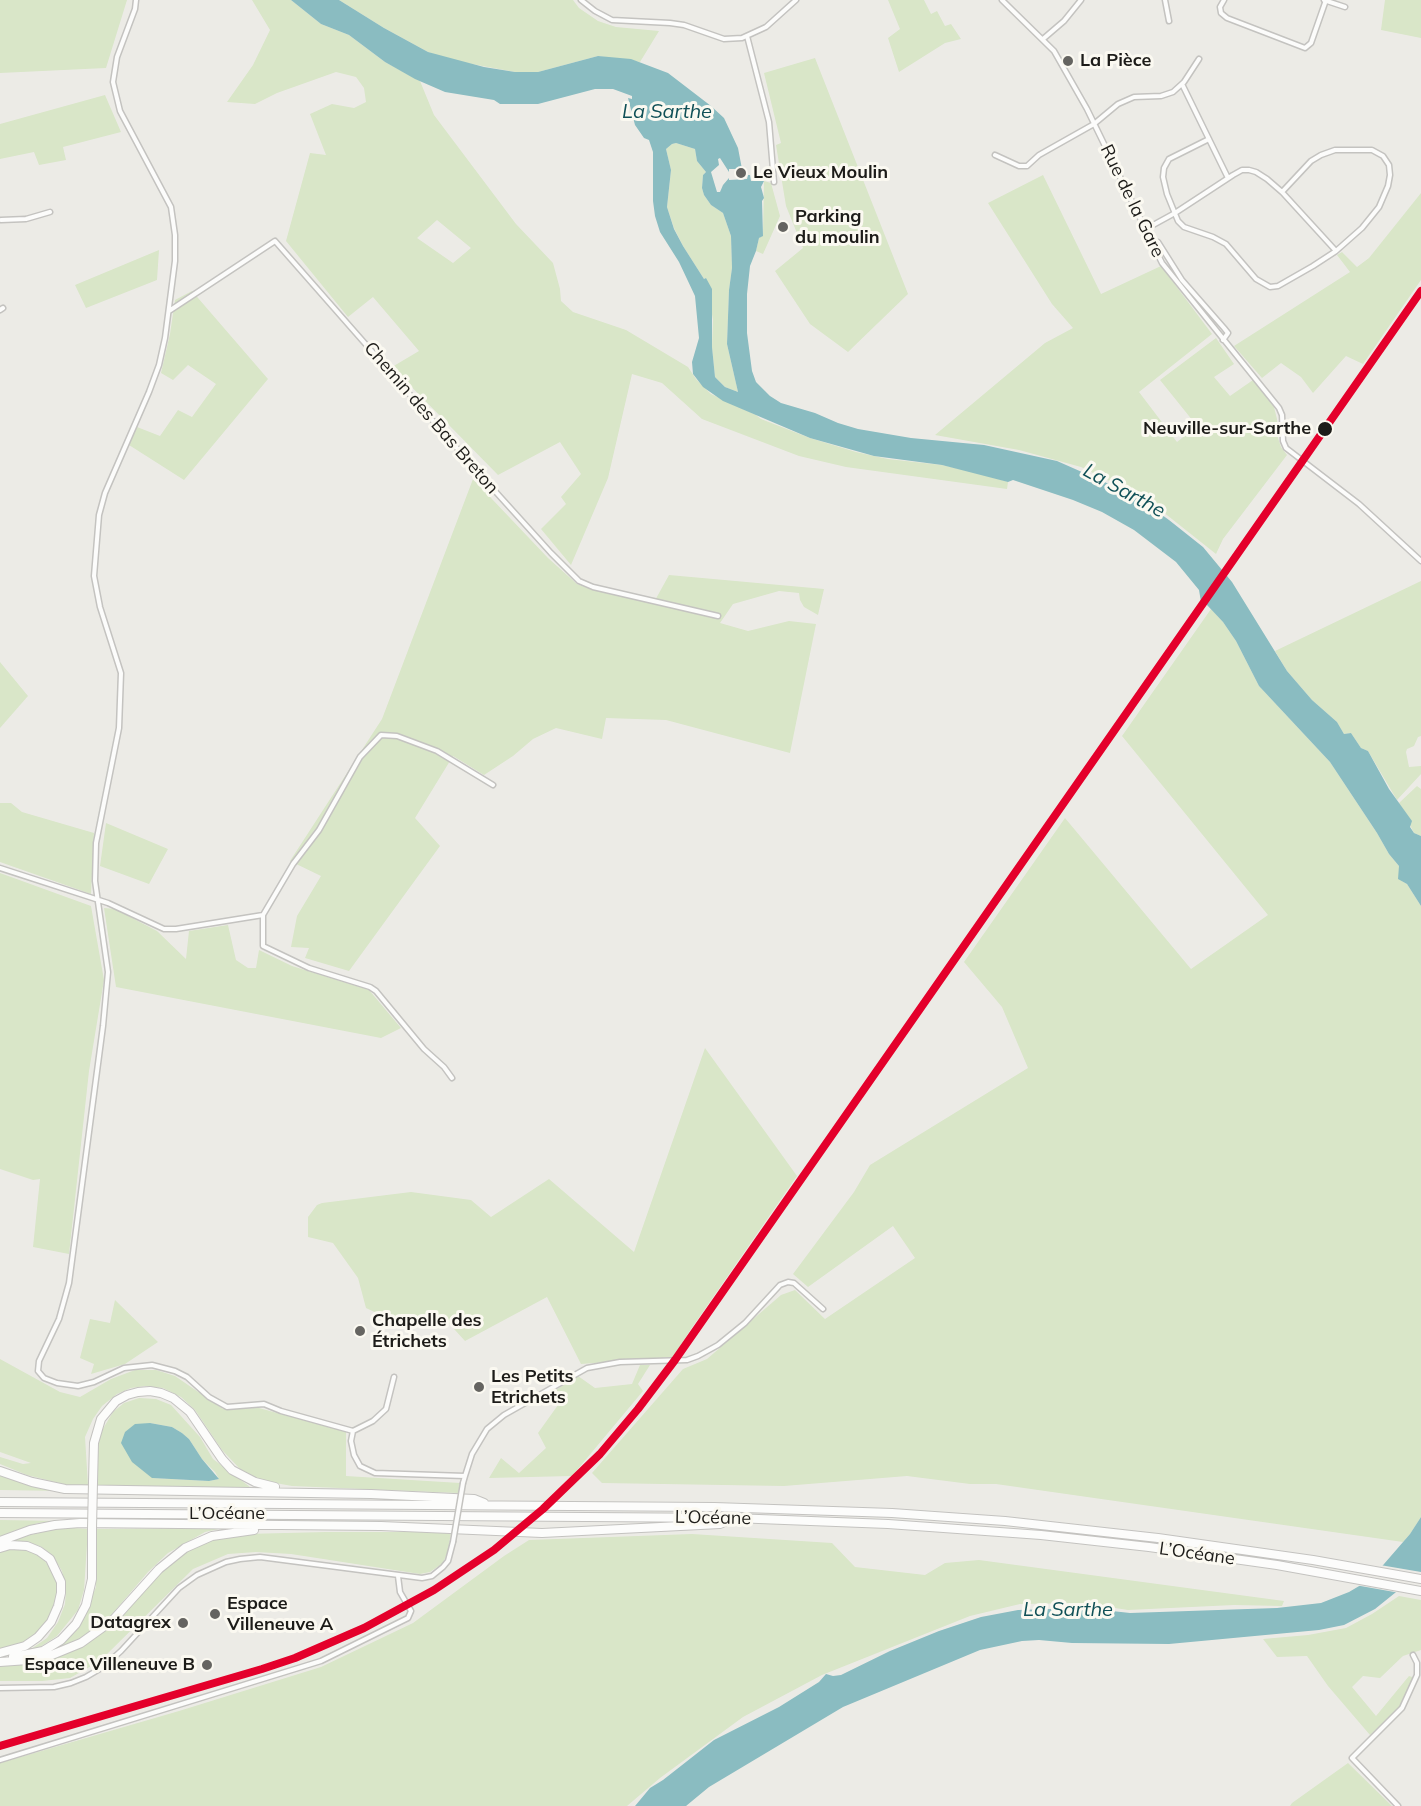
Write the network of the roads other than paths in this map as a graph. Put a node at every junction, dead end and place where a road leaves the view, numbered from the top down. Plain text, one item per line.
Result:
1 (136, 0) edge
2 (581, 0) edge
3 (796, 0) edge
4 (1002, 0) edge
5 (1081, 0) edge
6 (1165, 0) edge
7 (1224, 0) edge
8 (1325, 0) edge
9 (1345, 7) dead end
10 (1169, 21) dead end
11 (747, 36) junction
12 (1044, 39) junction
13 (1199, 59) dead end
14 (1182, 84) junction
15 (1094, 124) junction
16 (1209, 139) junction
17 (995, 155) dead end
18 (1228, 178) junction
19 (774, 182) dead end
20 (1282, 192) junction
21 (50, 212) dead end
22 (1174, 213) junction
23 (0, 220) edge
24 (1144, 230) junction
25 (1150, 243) junction
26 (1336, 250) junction
27 (168, 312) junction
28 (1223, 340) junction
29 (1421, 561) edge
30 (718, 616) dead end
31 (493, 785) dead end
32 (0, 867) edge
33 (98, 900) junction
34 (263, 915) junction
35 (452, 1078) dead end
36 (823, 1308) dead end
37 (394, 1377) dead end
38 (353, 1431) junction
39 (0, 1471) edge
40 (465, 1476) junction
41 (285, 1491) junction
42 (0, 1502) edge
43 (488, 1505) junction
44 (0, 1513) edge
45 (733, 1518) junction
46 (319, 1525) junction
47 (0, 1541) edge
48 (0, 1548) edge
49 (398, 1576) junction
50 (1421, 1579) edge
51 (1421, 1591) edge
52 (0, 1655) edge
53 (1413, 1655) dead end
54 (0, 1662) edge
55 (0, 1688) edge
56 (0, 1760) edge
57 (1398, 1806) edge

1 - 27 street
2 - 11 street
3 - 11 street
4 - 12 street, Rue de la Gare
5 - 12 street
6 - 10 street
7 - 8 street
8 - 9 street
11 - 19 street
12 - 15 street, Rue de la Gare
13 - 14 street
14 - 15 street
14 - 16 street
15 - 17 street
15 - 24 street, Rue de la Gare
16 - 18 street
16 - 22 street
18 - 20 street
18 - 22 street
20 - 26 street
20 - 26 street
21 - 23 street
22 - 24 street
22 - 26 street
24 - 25 street, Rue de la Gare
25 - 28 street, Rue de la Gare
25 - 28 street
27 - 30 street, Chemin des Bas Breton
27 - 33 street
28 - 29 street, Rue de la Gare
31 - 34 street
32 - 33 street
33 - 34 street
33 - 38 street
34 - 35 street
36 - 40 street
37 - 38 street
38 - 40 street
39 - 41 highway
40 - 49 street, bridge
41 - 43 highway
41 - 52 highway, bridge
42 - 43 highway, L’Océane
43 - 50 highway, L’Océane
44 - 45 highway, L’Océane
45 - 46 highway
45 - 51 highway, L’Océane
46 - 47 highway
46 - 54 highway
48 - 52 highway
49 - 55 street
49 - 56 street
53 - 57 street

